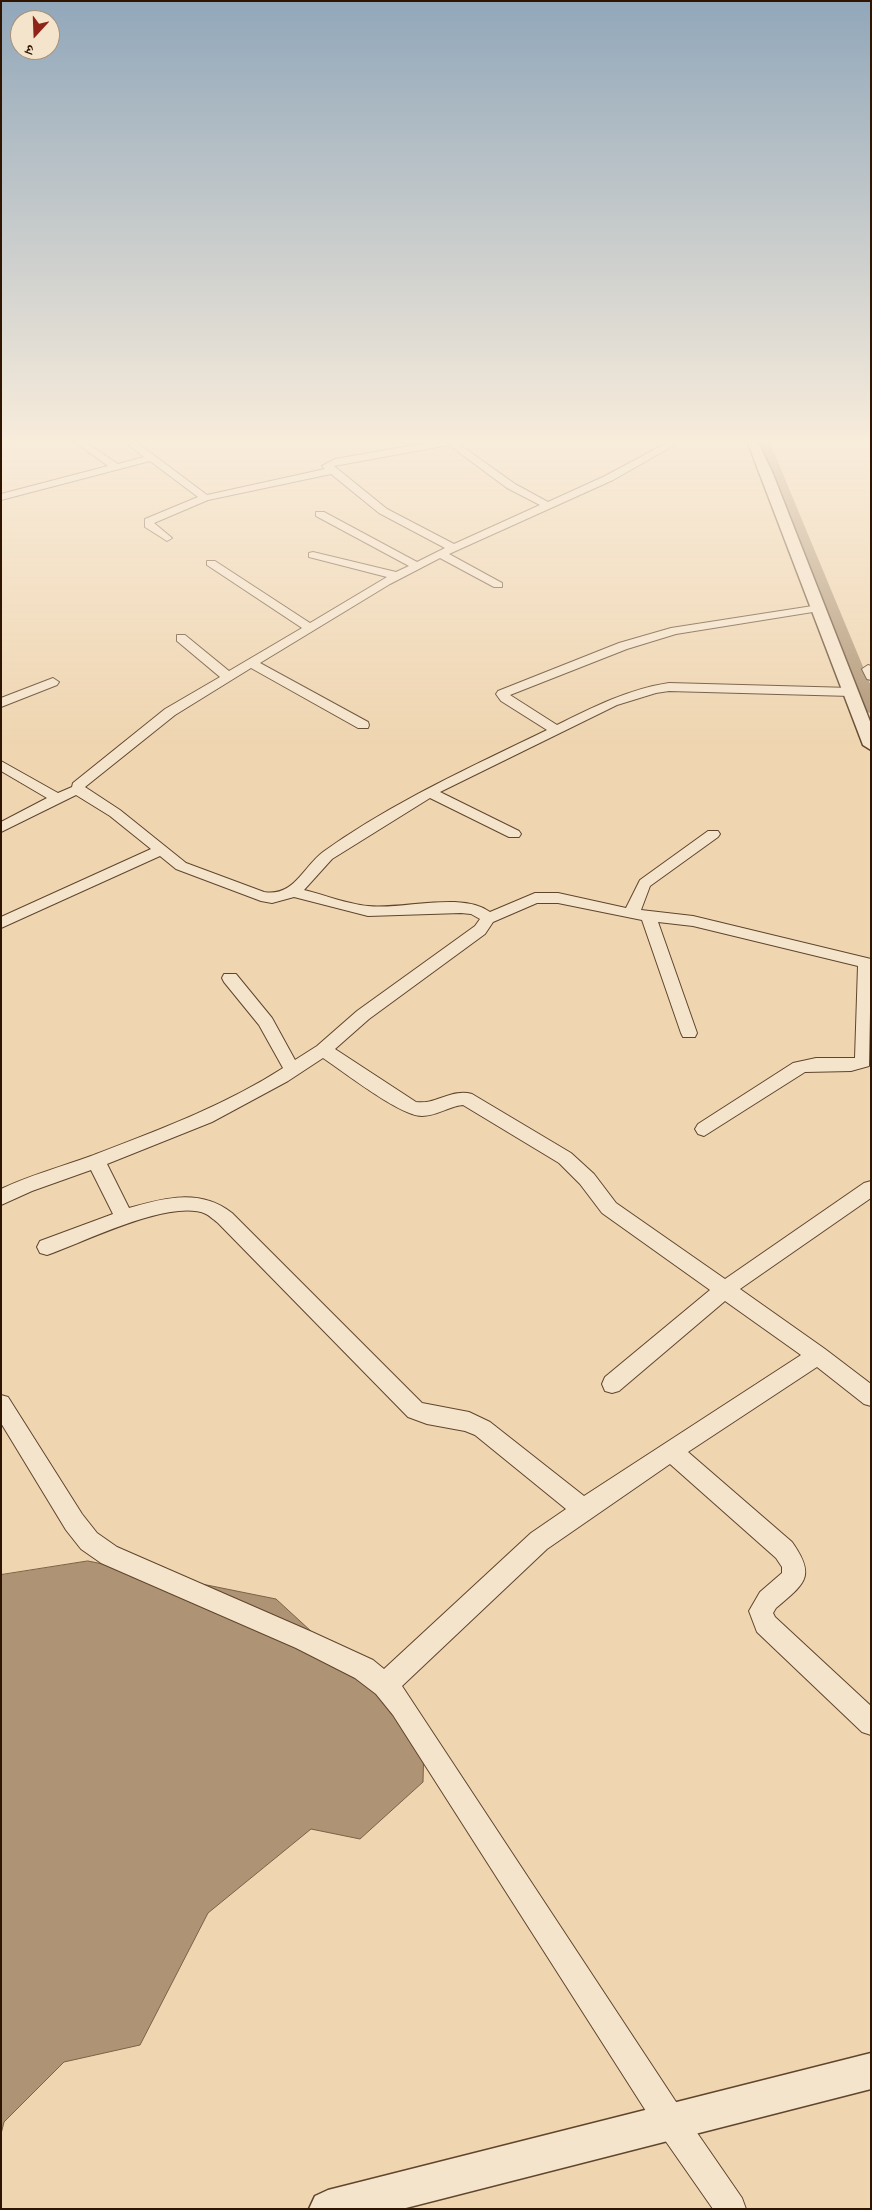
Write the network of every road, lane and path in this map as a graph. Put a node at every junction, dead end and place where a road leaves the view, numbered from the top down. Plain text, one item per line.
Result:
1 (371, 541) edge
2 (431, 541) edge
3 (469, 541) edge
4 (793, 541) edge
5 (447, 551) junction
6 (313, 555) dead end
7 (212, 563) dead end
8 (417, 566) junction
9 (397, 576) junction
10 (498, 585) dead end
11 (818, 608) junction
12 (310, 628) junction
13 (181, 638) dead end
14 (250, 663) junction
15 (227, 676) junction
16 (53, 682) dead end
17 (851, 692) junction
18 (1, 703) edge
19 (363, 725) dead end
20 (555, 728) junction
21 (871, 745) edge
22 (1, 764) edge
23 (78, 788) junction
24 (429, 792) junction
25 (56, 798) junction
26 (1, 828) edge
27 (514, 834) dead end
28 (713, 834) dead end
29 (160, 851) junction
30 (294, 892) junction
31 (640, 914) junction
32 (488, 918) junction
33 (1, 923) edge
34 (868, 963) edge
35 (230, 978) dead end
36 (689, 1033) dead end
37 (323, 1050) junction
38 (292, 1070) junction
39 (704, 1129) dead end
40 (96, 1161) junction
41 (871, 1188) edge
42 (1, 1198) edge
43 (124, 1218) junction
44 (47, 1247) dead end
45 (724, 1290) junction
46 (818, 1355) junction
47 (612, 1384) dead end
48 (871, 1397) edge
49 (1, 1404) edge
50 (670, 1451) junction
51 (583, 1509) junction
52 (385, 1685) junction
53 (871, 1722) edge
54 (871, 2071) edge
55 (670, 2122) junction
56 (328, 2209) edge
57 (731, 2209) edge

1 - 8 street
2 - 5 street
3 - 5 street
4 - 11 street
5 - 8 street
5 - 10 street
6 - 9 street
7 - 12 street
8 - 9 street
9 - 12 street
11 - 17 street
11 - 20 street
12 - 14 street
13 - 15 street
14 - 15 street
14 - 19 street
15 - 23 street
16 - 18 street
17 - 20 street
17 - 21 street
20 - 24 street
22 - 25 street
23 - 25 street
23 - 29 street
24 - 27 street
24 - 30 street
25 - 26 street
28 - 31 street
29 - 30 street
29 - 33 street
30 - 32 street
31 - 32 street
31 - 34 street
31 - 36 street
32 - 37 street
34 - 39 street
35 - 38 street
37 - 38 street
37 - 45 street
38 - 40 street
40 - 42 street
40 - 43 street
41 - 45 street
43 - 44 street
43 - 51 street
45 - 46 street
45 - 47 street
46 - 48 street
46 - 50 street
49 - 52 street
50 - 51 street
50 - 53 street
51 - 52 street
52 - 55 street
54 - 55 street
55 - 56 street
55 - 57 street

